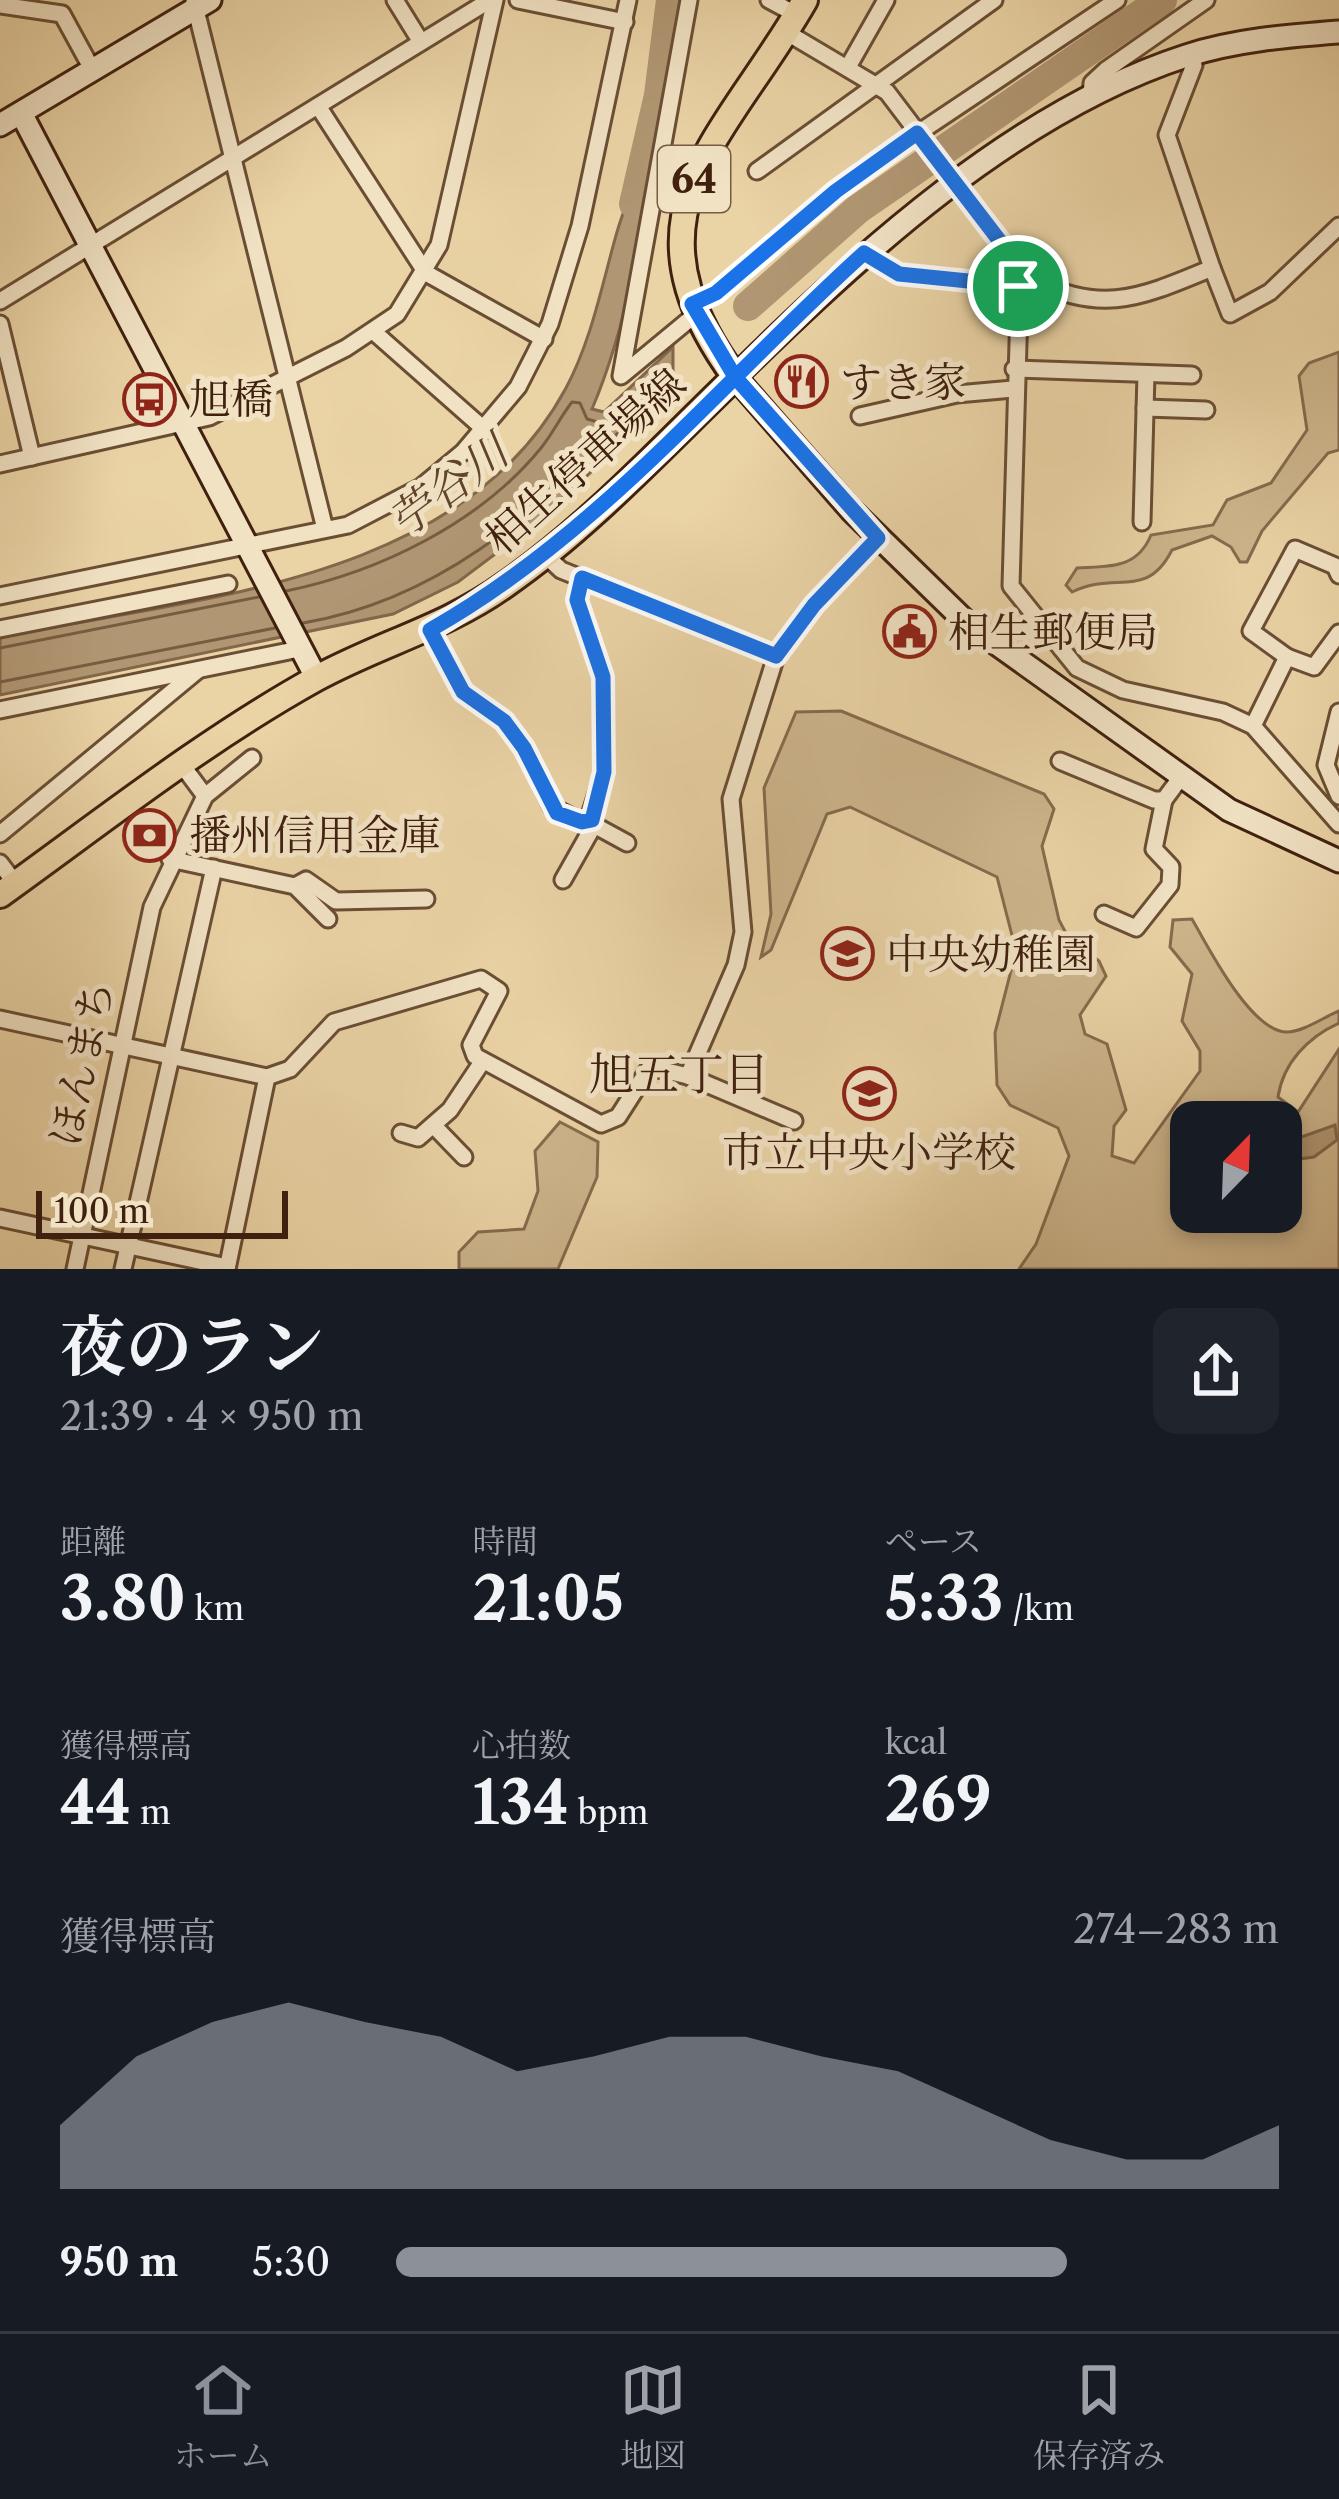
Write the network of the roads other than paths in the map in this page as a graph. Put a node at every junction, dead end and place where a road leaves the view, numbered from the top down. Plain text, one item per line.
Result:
1 (395, 0) edge
2 (492, 0) edge
3 (518, 0) edge
4 (628, 0) edge
5 (689, 0) edge
6 (769, 0) edge
7 (886, 0) edge
8 (994, 0) edge
9 (1117, 0) edge
10 (1206, 0) edge
11 (200, 3) edge
12 (0, 5) edge
13 (1098, 5) edge
14 (796, 16) edge
15 (625, 22) junction
16 (1339, 32) edge
17 (421, 42) junction
18 (1190, 55) junction
19 (848, 67) junction
20 (92, 69) junction
21 (878, 84) junction
22 (1091, 95) junction
23 (318, 106) junction
24 (21, 112) junction
25 (0, 125) edge
26 (919, 135) junction
27 (234, 156) junction
28 (757, 171) dead end
29 (951, 182) junction
30 (1339, 226) edge
31 (91, 243) junction
32 (864, 253) junction
33 (1212, 268) junction
34 (426, 273) junction
35 (1019, 280) junction
36 (0, 301) edge
37 (694, 309) junction
38 (0, 324) edge
39 (374, 332) junction
40 (544, 339) junction
41 (1014, 370) junction
42 (1146, 374) junction
43 (1192, 375) dead end
44 (289, 377) junction
45 (735, 377) junction
46 (1013, 389) junction
47 (1145, 408) junction
48 (1206, 410) dead end
49 (860, 416) dead end
50 (185, 424) junction
51 (485, 430) junction
52 (32, 457) junction
53 (0, 464) edge
54 (1142, 522) dead end
55 (325, 529) junction
56 (878, 538) junction
57 (247, 545) junction
58 (546, 556) junction
59 (1339, 575) edge
60 (582, 578) junction
61 (228, 584) dead end
62 (0, 596) edge
63 (0, 629) edge
64 (430, 630) junction
65 (1339, 633) edge
66 (297, 645) junction
67 (776, 656) junction
68 (1288, 657) junction
69 (200, 668) junction
70 (316, 679) junction
71 (0, 710) edge
72 (1339, 712) edge
73 (1253, 726) junction
74 (252, 758) dead end
75 (1060, 761) dead end
76 (182, 765) junction
77 (1181, 777) junction
78 (205, 796) junction
79 (1339, 796) edge
80 (1164, 800) junction
81 (593, 822) junction
82 (1339, 824) edge
83 (0, 834) edge
84 (627, 843) dead end
85 (1339, 861) edge
86 (167, 866) junction
87 (214, 868) junction
88 (563, 880) dead end
89 (5, 881) edge
90 (295, 886) junction
91 (426, 898) dead end
92 (1104, 914) dead end
93 (328, 920) dead end
94 (0, 1019) edge
95 (122, 1046) junction
96 (170, 1057) junction
97 (482, 1061) junction
98 (688, 1076) junction
99 (267, 1077) junction
100 (794, 1121) dead end
101 (435, 1126) junction
102 (401, 1133) dead end
103 (464, 1157) dead end
104 (0, 1218) edge
105 (82, 1236) junction
106 (128, 1245) junction
107 (227, 1268) edge
108 (75, 1269) edge
109 (123, 1269) edge

1 - 17 street
2 - 17 street
2 - 34 street
3 - 15 street
4 - 15 street
5 - 37 street
6 - 14 street
7 - 19 street
8 - 21 street
9 - 13 street
10 - 22 street
11 - 20 street
11 - 27 street
12 - 20 street
13 - 26 street
14 - 19 street
14 - 37 main road, 相生停車場線 / 64
15 - 40 street
16 - 18 street
17 - 23 street
18 - 22 street
18 - 33 street
19 - 21 street
20 - 24 street
21 - 26 street
21 - 28 street
22 - 29 street
23 - 27 street
23 - 34 street
24 - 25 street
24 - 31 street
26 - 29 street
26 - 37 street
27 - 31 street
27 - 44 street
29 - 32 street
29 - 35 street
30 - 33 street
31 - 36 street
31 - 50 street
32 - 35 street
32 - 45 street
33 - 35 street
34 - 39 street
34 - 40 street
35 - 41 street
37 - 45 main road, 相生停車場線 / 64
38 - 52 street
39 - 44 street
39 - 51 street
40 - 51 street
41 - 42 street
41 - 46 street
42 - 43 street
42 - 47 street
44 - 50 street
44 - 55 street
45 - 56 street
45 - 58 main road, 相生停車場線
46 - 49 street
46 - 73 street
47 - 48 street
47 - 54 street
50 - 52 street
50 - 57 street
51 - 55 street
52 - 53 street
55 - 57 street
56 - 67 street
56 - 77 street
57 - 62 street
57 - 66 street
58 - 60 street
58 - 64 main road, 相生停車場線
59 - 68 street
60 - 67 street
60 - 81 street
61 - 63 street
64 - 70 main road, 相生停車場線
64 - 81 street
65 - 68 street
66 - 69 street
66 - 70 street
67 - 98 street
68 - 73 street
69 - 71 street
69 - 83 street
70 - 76 main road, 相生停車場線
72 - 79 street
73 - 82 street
74 - 78 street
75 - 80 street
76 - 78 street
76 - 89 main road, 相生停車場線
77 - 80 street
77 - 85 street
78 - 86 street, ほんまち
80 - 92 street
81 - 84 street
81 - 88 street
86 - 87 street
86 - 95 street, ほんまち
87 - 90 street
87 - 96 street
90 - 91 street
90 - 93 street
94 - 95 street
95 - 96 street
95 - 105 street, ほんまち
96 - 99 street
96 - 106 street
97 - 98 street
97 - 99 street
97 - 101 street
98 - 100 street
99 - 107 street
101 - 102 street
101 - 103 street
104 - 105 street
105 - 106 street
105 - 108 street, ほんまち
106 - 107 street
106 - 109 street

